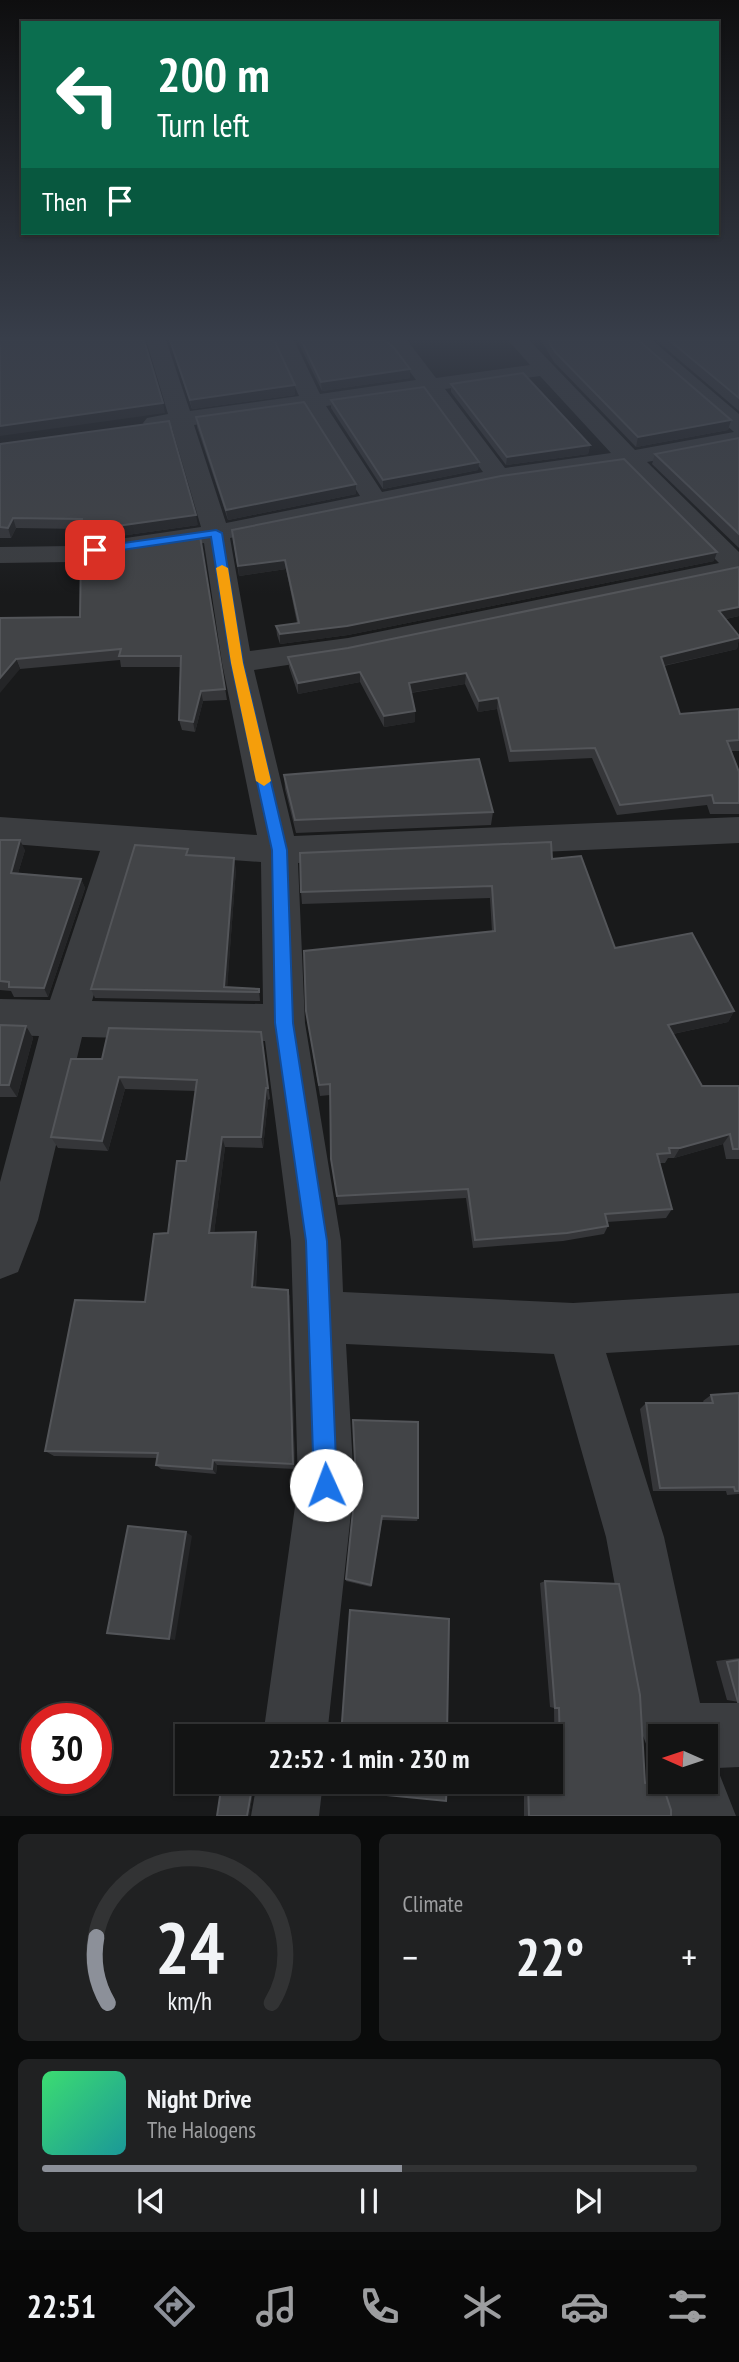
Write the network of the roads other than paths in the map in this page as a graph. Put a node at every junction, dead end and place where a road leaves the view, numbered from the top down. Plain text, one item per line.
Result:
1 (144, 425) edge
2 (182, 425) edge
3 (327, 425) edge
4 (461, 425) edge
5 (598, 425) edge
6 (130, 427) edge
7 (739, 438) edge
8 (629, 458) junction
9 (499, 476) junction
10 (375, 500) junction
11 (216, 533) junction
12 (0, 555) edge
13 (739, 567) edge
14 (237, 663) junction
15 (0, 830) edge
16 (739, 831) edge
17 (123, 837) junction
18 (279, 850) junction
19 (0, 1017) edge
20 (65, 1019) junction
21 (284, 1023) junction
22 (0, 1254) edge
23 (320, 1317) junction
24 (739, 1319) edge
25 (573, 1329) junction
26 (296, 1724) edge
27 (673, 1724) edge
28 (718, 1735) edge
29 (739, 1735) edge
30 (288, 1794) edge
31 (694, 1794) edge
32 (285, 1816) edge
33 (702, 1816) edge

1 - 6 street
2 - 11 street
3 - 10 street
4 - 9 street
5 - 8 street
7 - 8 street
8 - 9 street
8 - 13 street
9 - 10 street
10 - 11 street
11 - 12 street
11 - 14 street
13 - 14 street
14 - 18 street
15 - 17 street
16 - 18 street
17 - 18 street
17 - 20 street
18 - 21 street
19 - 20 street
20 - 21 street
20 - 22 street
21 - 23 street
23 - 25 street
23 - 26 street
24 - 25 street
25 - 27 street
28 - 29 street
30 - 32 street
31 - 33 street

